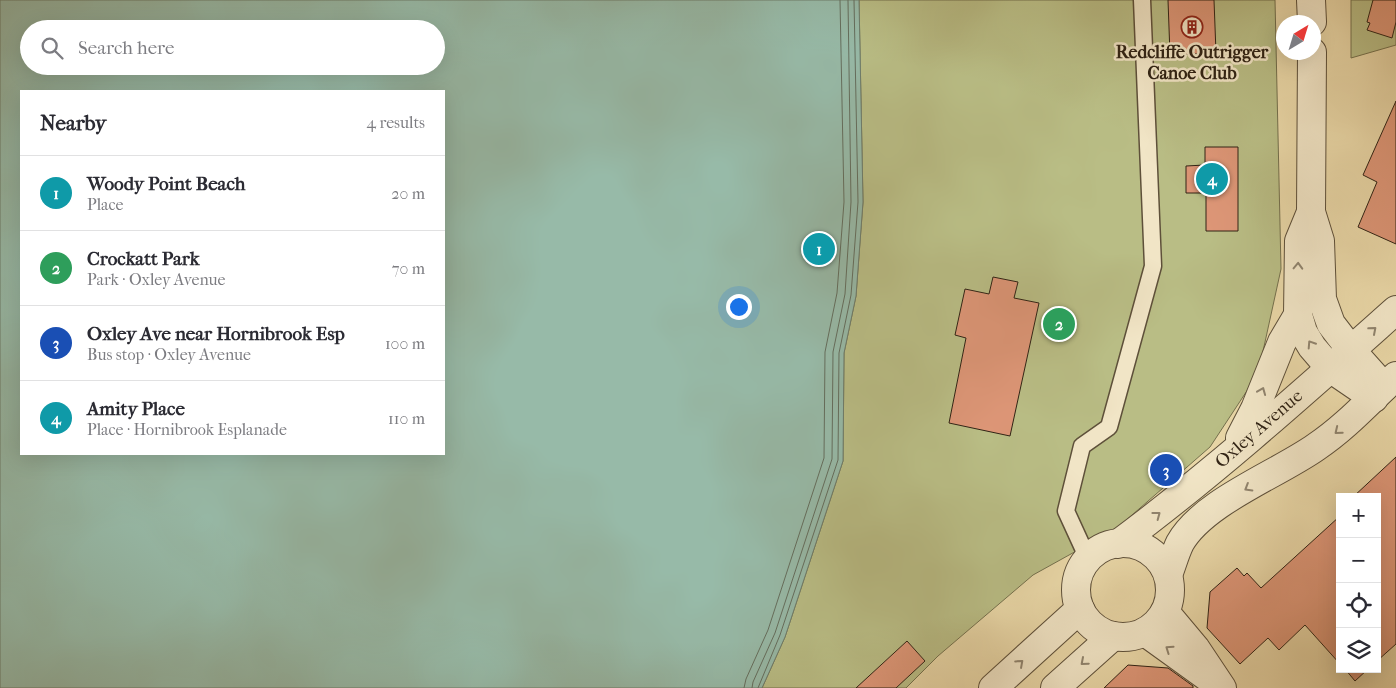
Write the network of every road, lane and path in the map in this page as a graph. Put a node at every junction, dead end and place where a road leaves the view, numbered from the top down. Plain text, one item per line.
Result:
1 (1142, 0) edge
2 (1312, 0) edge
3 (1312, 15) edge
4 (1312, 60) edge
5 (1311, 212) junction
6 (1396, 310) edge
7 (1298, 315) junction
8 (1351, 350) junction
9 (1330, 368) junction
10 (1385, 387) edge
11 (1234, 451) junction
12 (1118, 544) junction
13 (1088, 559) junction
14 (1168, 575) junction
15 (1080, 609) junction
16 (1165, 612) junction
17 (1145, 632) junction
18 (1113, 636) junction
19 (992, 688) edge
20 (1054, 688) edge
21 (1222, 688) edge

1 - 13 lane
2 - 3 street
4 - 5 street
7 -> 5 street
5 - 8 street
8 -> 6 street, Oxley Avenue
9 -> 7 street
11 -> 7 street
8 - 9 street, Oxley Avenue
8 - 10 street
9 - 10 street
9 - 11 street, Oxley Avenue
10 -> 14 street, Oxley Avenue
12 -> 11 street, Oxley Avenue
12 - 13 street
12 - 14 street
13 - 15 street
14 - 16 street
15 - 18 street
19 -> 15 street
16 - 17 street
16 - 21 street
17 - 18 street
21 -> 17 street
18 -> 20 street

